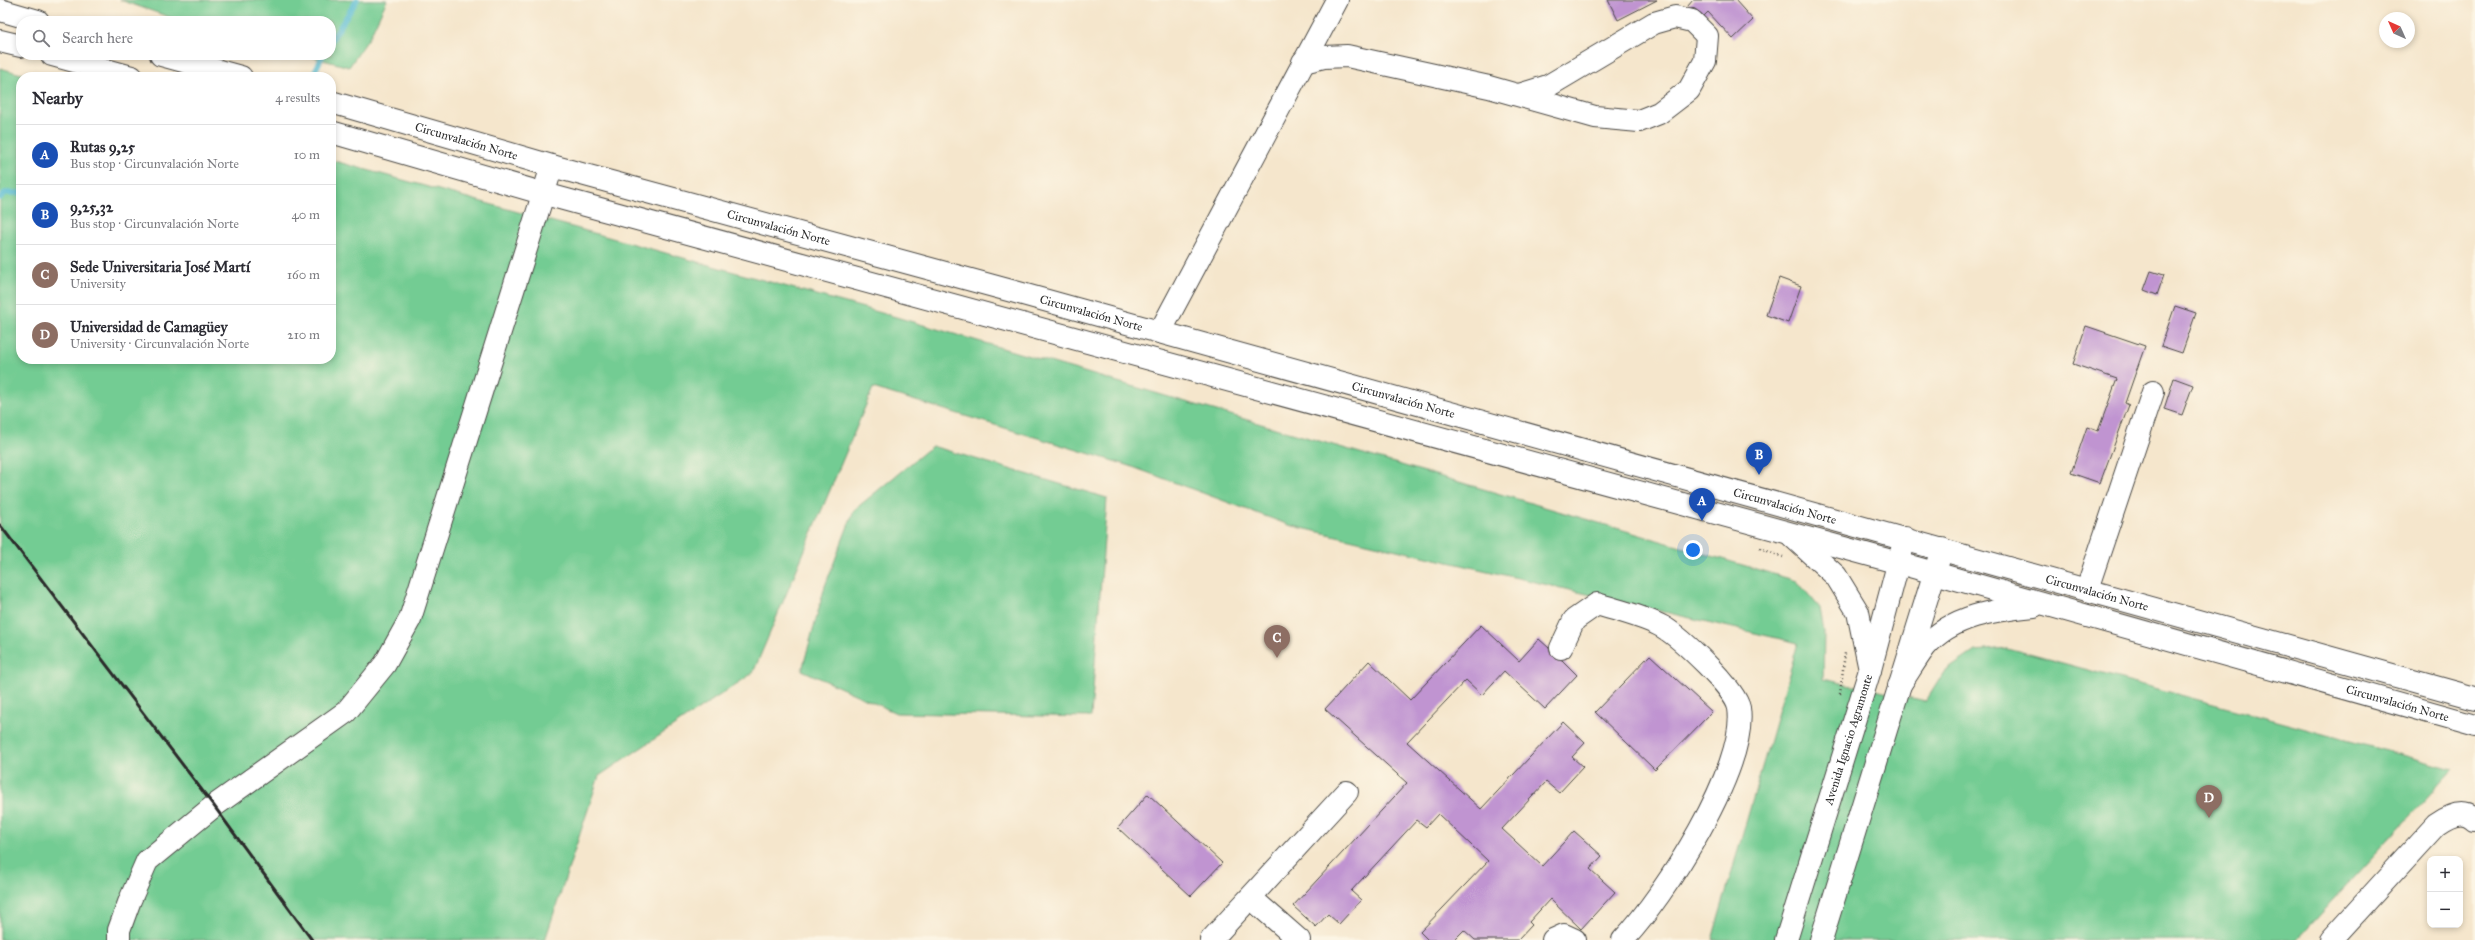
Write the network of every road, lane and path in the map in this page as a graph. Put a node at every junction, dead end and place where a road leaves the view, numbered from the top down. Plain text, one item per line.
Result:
1 (1337, 0) edge
2 (2, 9) edge
3 (23, 16) edge
4 (0, 41) edge
5 (16, 45) edge
6 (70, 60) edge
7 (180, 60) edge
8 (1303, 62) junction
9 (114, 72) edge
10 (223, 72) edge
11 (1519, 95) junction
12 (336, 103) edge
13 (336, 133) edge
14 (552, 166) junction
15 (545, 194) junction
16 (1160, 332) junction
17 (2153, 392) dead end
18 (1790, 533) junction
19 (1905, 538) junction
20 (1758, 547) dead end
21 (1942, 549) junction
22 (1786, 558) dead end
23 (1899, 563) junction
24 (1935, 573) junction
25 (2087, 589) junction
26 (2047, 605) junction
27 (1561, 648) dead end
28 (1845, 651) dead end
29 (1870, 670) junction
30 (1899, 686) junction
31 (2475, 698) edge
32 (1839, 702) dead end
33 (2475, 725) edge
34 (1347, 792) dead end
35 (2475, 820) edge
36 (1251, 898) junction
37 (119, 940) edge
38 (1211, 940) edge
39 (1299, 940) edge
40 (1553, 940) edge
41 (1575, 940) edge
42 (1623, 940) edge
43 (1786, 940) edge
44 (1821, 940) edge
45 (2331, 940) edge

1 - 8 main road
2 - 3 main road
4 - 5 main road
6 - 9 main road
7 - 10 main road
8 - 11 main road
8 - 16 main road
11 - 11 main road
12 - 14 main road, Circunvalación Norte
13 - 15 main road, Circunvalación Norte
14 - 15 main road
14 - 16 main road, Circunvalación Norte
15 - 18 main road, Circunvalación Norte
15 - 37 main road
16 - 19 main road, Circunvalación Norte
17 - 25 main road
18 - 23 main road, Circunvalación Norte
18 - 29 main road
19 - 21 main road, Circunvalación Norte
19 - 23 main road, Avenida Ignacio Agramonte
20 - 22 path
21 - 24 main road
21 - 25 main road, Circunvalación Norte
23 - 24 main road, Circunvalación Norte
23 - 29 main road, Avenida Ignacio Agramonte
24 - 26 main road, Circunvalación Norte
24 - 30 main road
25 - 31 main road, Circunvalación Norte
26 - 30 main road
26 - 33 main road, Circunvalación Norte
27 - 42 main road
28 - 32 path
29 - 43 main road, Avenida Ignacio Agramonte
30 - 44 main road
34 - 36 main road
35 - 45 main road
36 - 38 main road
36 - 39 main road
40 - 41 main road

